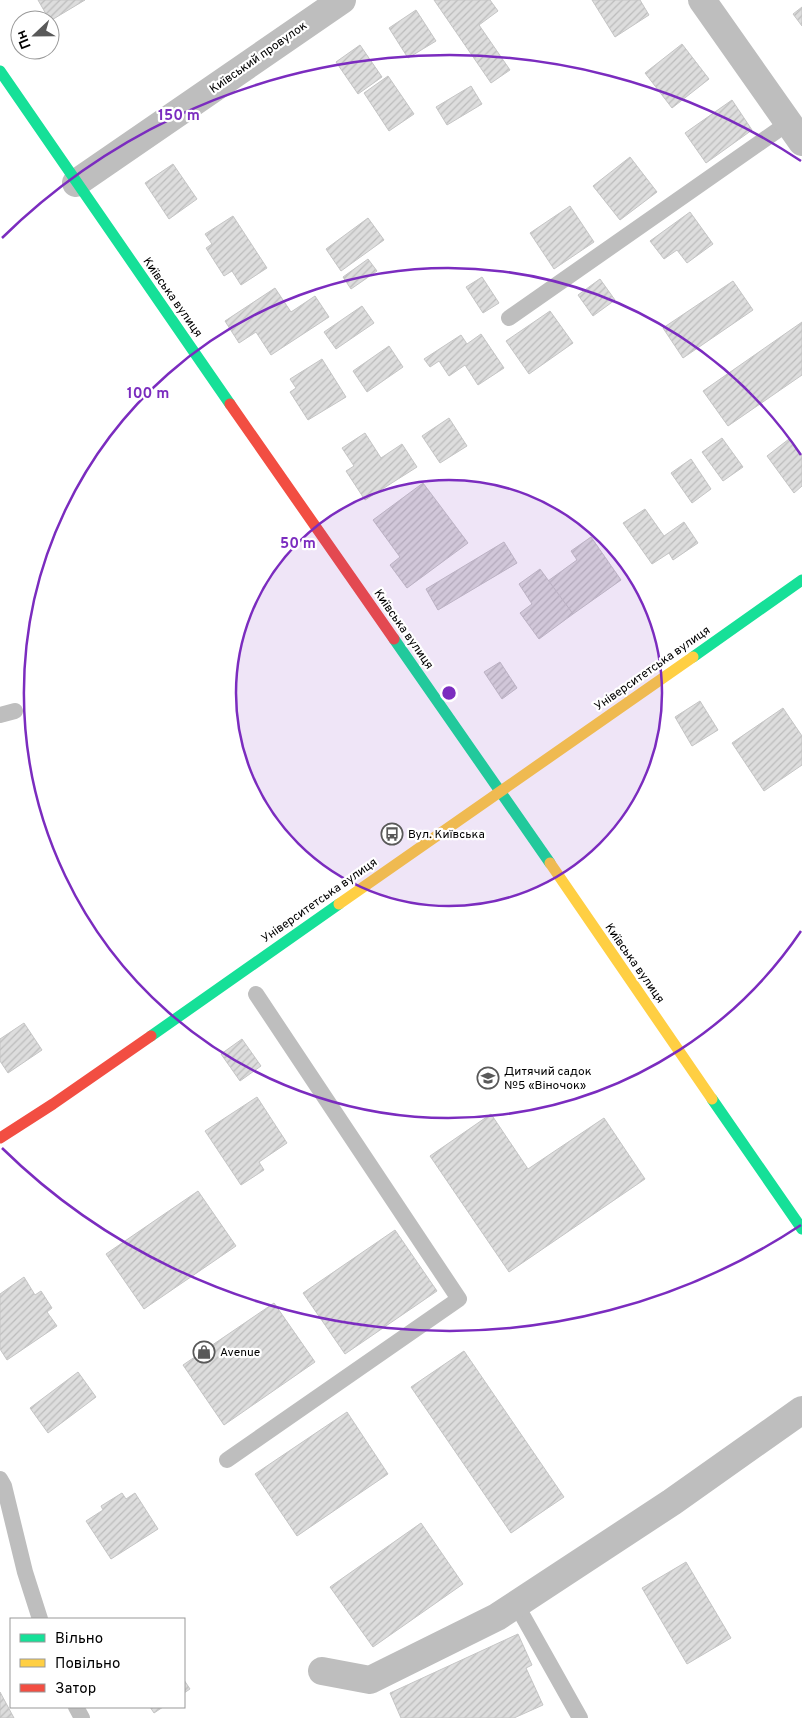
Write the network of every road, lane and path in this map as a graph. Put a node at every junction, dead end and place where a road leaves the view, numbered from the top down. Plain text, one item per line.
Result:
1 (342, 0) edge
2 (702, 0) edge
3 (0, 71) edge
4 (795, 133) edge
5 (76, 183) junction
6 (509, 318) dead end
7 (802, 580) edge
8 (499, 790) junction
9 (256, 994) dead end
10 (2, 1134) edge
11 (802, 1229) edge
12 (802, 1410) edge
13 (227, 1460) dead end
14 (0, 1479) edge
15 (516, 1604) junction
16 (40, 1618) edge
17 (322, 1671) dead end
18 (580, 1718) edge

1 - 5 street, Київський провулок
2 - 4 street
3 - 5 street, Київська вулиця
4 - 6 lane
5 - 8 street, Київська вулиця
7 - 8 street, Університетська вулиця
8 - 10 street, Університетська вулиця
8 - 11 street, Київська вулиця
9 - 13 lane
12 - 15 street
14 - 16 lane
15 - 17 street
15 - 18 lane

